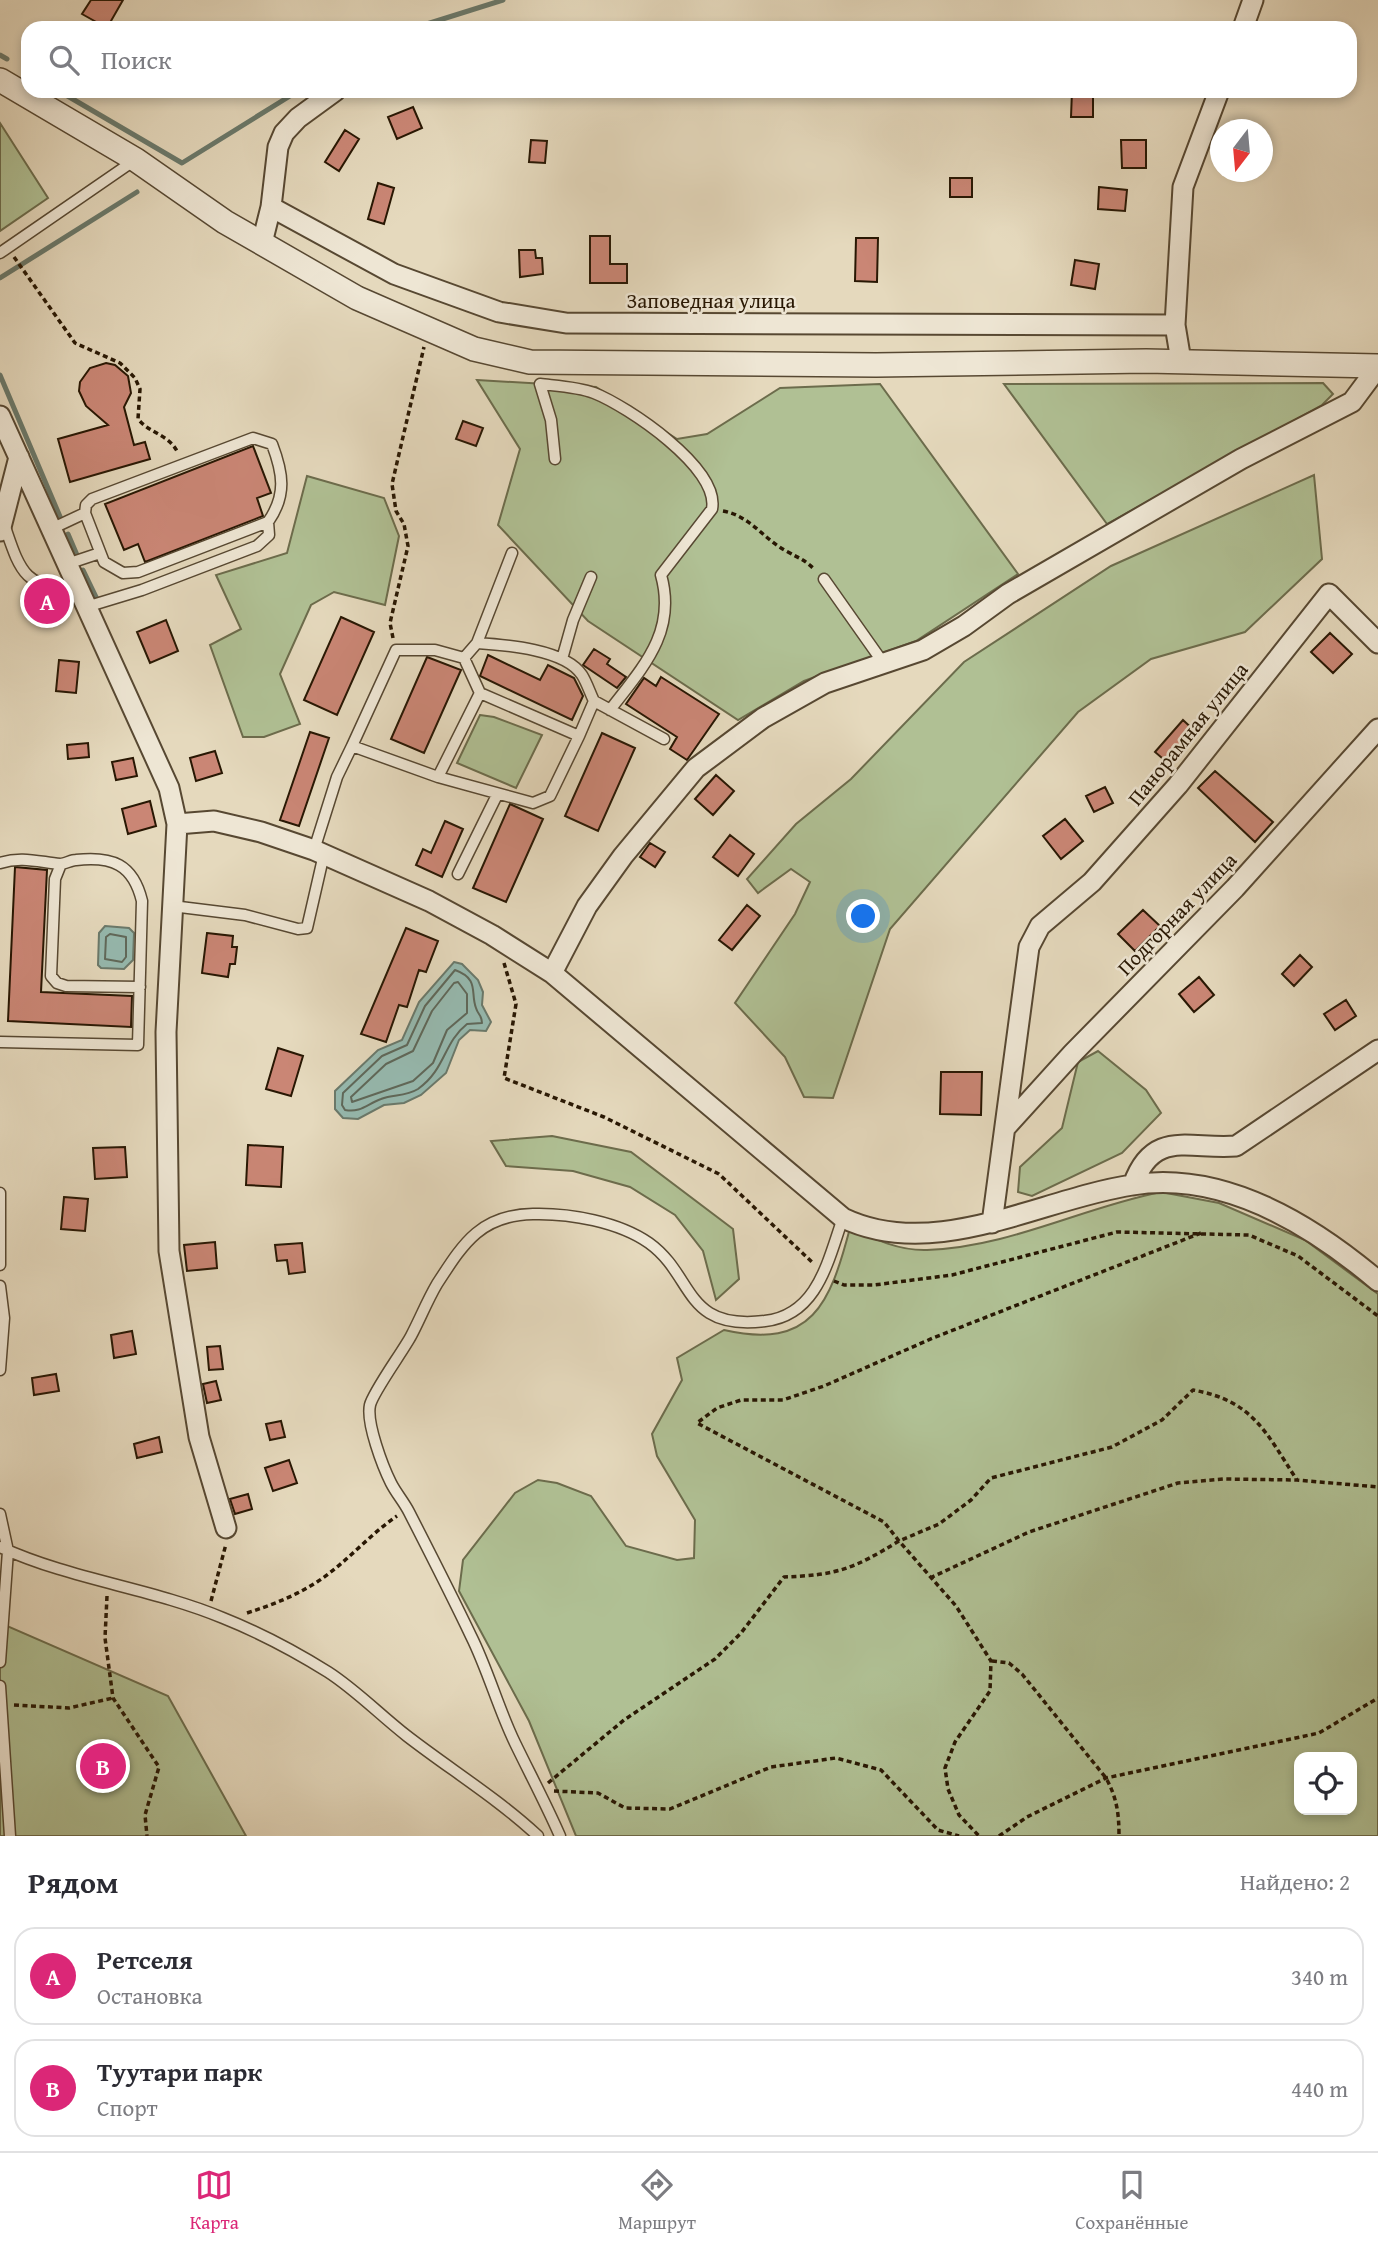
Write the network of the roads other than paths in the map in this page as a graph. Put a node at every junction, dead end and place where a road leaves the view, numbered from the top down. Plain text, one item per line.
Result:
1 (1253, 0) edge
2 (1246, 21) edge
3 (0, 80) edge
4 (21, 92) edge
5 (31, 98) edge
6 (325, 98) edge
7 (1216, 98) edge
8 (136, 160) junction
9 (271, 207) junction
10 (262, 243) junction
11 (0, 253) edge
12 (1175, 325) junction
13 (1181, 361) junction
14 (1378, 367) edge
15 (0, 416) edge
16 (19, 457) junction
17 (555, 459) dead end
18 (85, 513) junction
19 (268, 522) junction
20 (1, 525) edge
21 (51, 529) junction
22 (100, 553) junction
23 (512, 553) dead end
24 (138, 572) junction
25 (71, 573) junction
26 (592, 577) dead end
27 (824, 579) road end
28 (142, 590) junction
29 (86, 608) junction
30 (477, 643) junction
31 (1378, 643) edge
32 (464, 658) junction
33 (562, 659) junction
34 (884, 664) junction
35 (480, 693) junction
36 (594, 701) junction
37 (610, 710) junction
38 (1378, 729) edge
39 (579, 736) junction
40 (664, 739) dead end
41 (352, 746) junction
42 (438, 776) junction
43 (497, 795) junction
44 (177, 824) junction
45 (319, 852) junction
46 (0, 863) edge
47 (61, 864) junction
48 (458, 874) dead end
49 (172, 906) junction
50 (552, 973) junction
51 (139, 988) junction
52 (0, 1042) edge
53 (1378, 1050) edge
54 (1005, 1128) junction
55 (1133, 1185) junction
56 (0, 1193) edge
57 (843, 1218) junction
58 (992, 1223) junction
59 (0, 1265) edge
60 (1378, 1281) edge
61 (0, 1286) edge
62 (0, 1370) edge
63 (0, 1514) edge
64 (226, 1528) road end
65 (4, 1549) edge
66 (0, 1661) edge
67 (0, 1686) edge
68 (1, 1704) edge
69 (10, 1836) edge
70 (538, 1836) edge
71 (560, 1836) edge

1 - 2 street
3 - 4 street
5 - 8 street
6 - 9 street
7 - 12 street
8 - 10 street
8 - 11 lane
9 - 10 street
9 - 12 street, Заповедная улица
10 - 13 street
12 - 13 street
13 - 14 street
14 - 34 street
15 - 16 street
16 - 20 street
16 - 21 street
17 - 37 lane
18 - 19 lane
18 - 21 lane
18 - 22 lane
19 - 24 lane
19 - 28 lane
20 - 25 lane
21 - 25 street
22 - 24 lane
22 - 25 lane
23 - 30 lane
24 - 28 lane
25 - 29 street
26 - 33 lane
27 - 34 lane
28 - 29 lane
29 - 44 street
30 - 32 lane
30 - 33 lane
31 - 54 street, Панорамная улица
32 - 35 lane
32 - 41 lane
33 - 36 lane
34 - 50 street
35 - 39 lane
35 - 42 lane
36 - 37 lane
36 - 39 lane
37 - 40 lane
38 - 54 street, Подгорная улица
39 - 43 lane
41 - 42 lane
41 - 45 lane
42 - 43 lane
43 - 48 lane
44 - 45 street
44 - 49 street
45 - 49 lane
45 - 50 street
46 - 47 lane
47 - 51 lane
47 - 51 lane
49 - 64 street
50 - 57 street
51 - 52 lane
53 - 55 street
54 - 58 street
55 - 58 street
55 - 60 street
56 - 59 lane
57 - 58 street
57 - 71 lane
61 - 62 lane
63 - 65 lane
65 - 66 lane
65 - 70 lane
67 - 68 lane
68 - 69 lane

